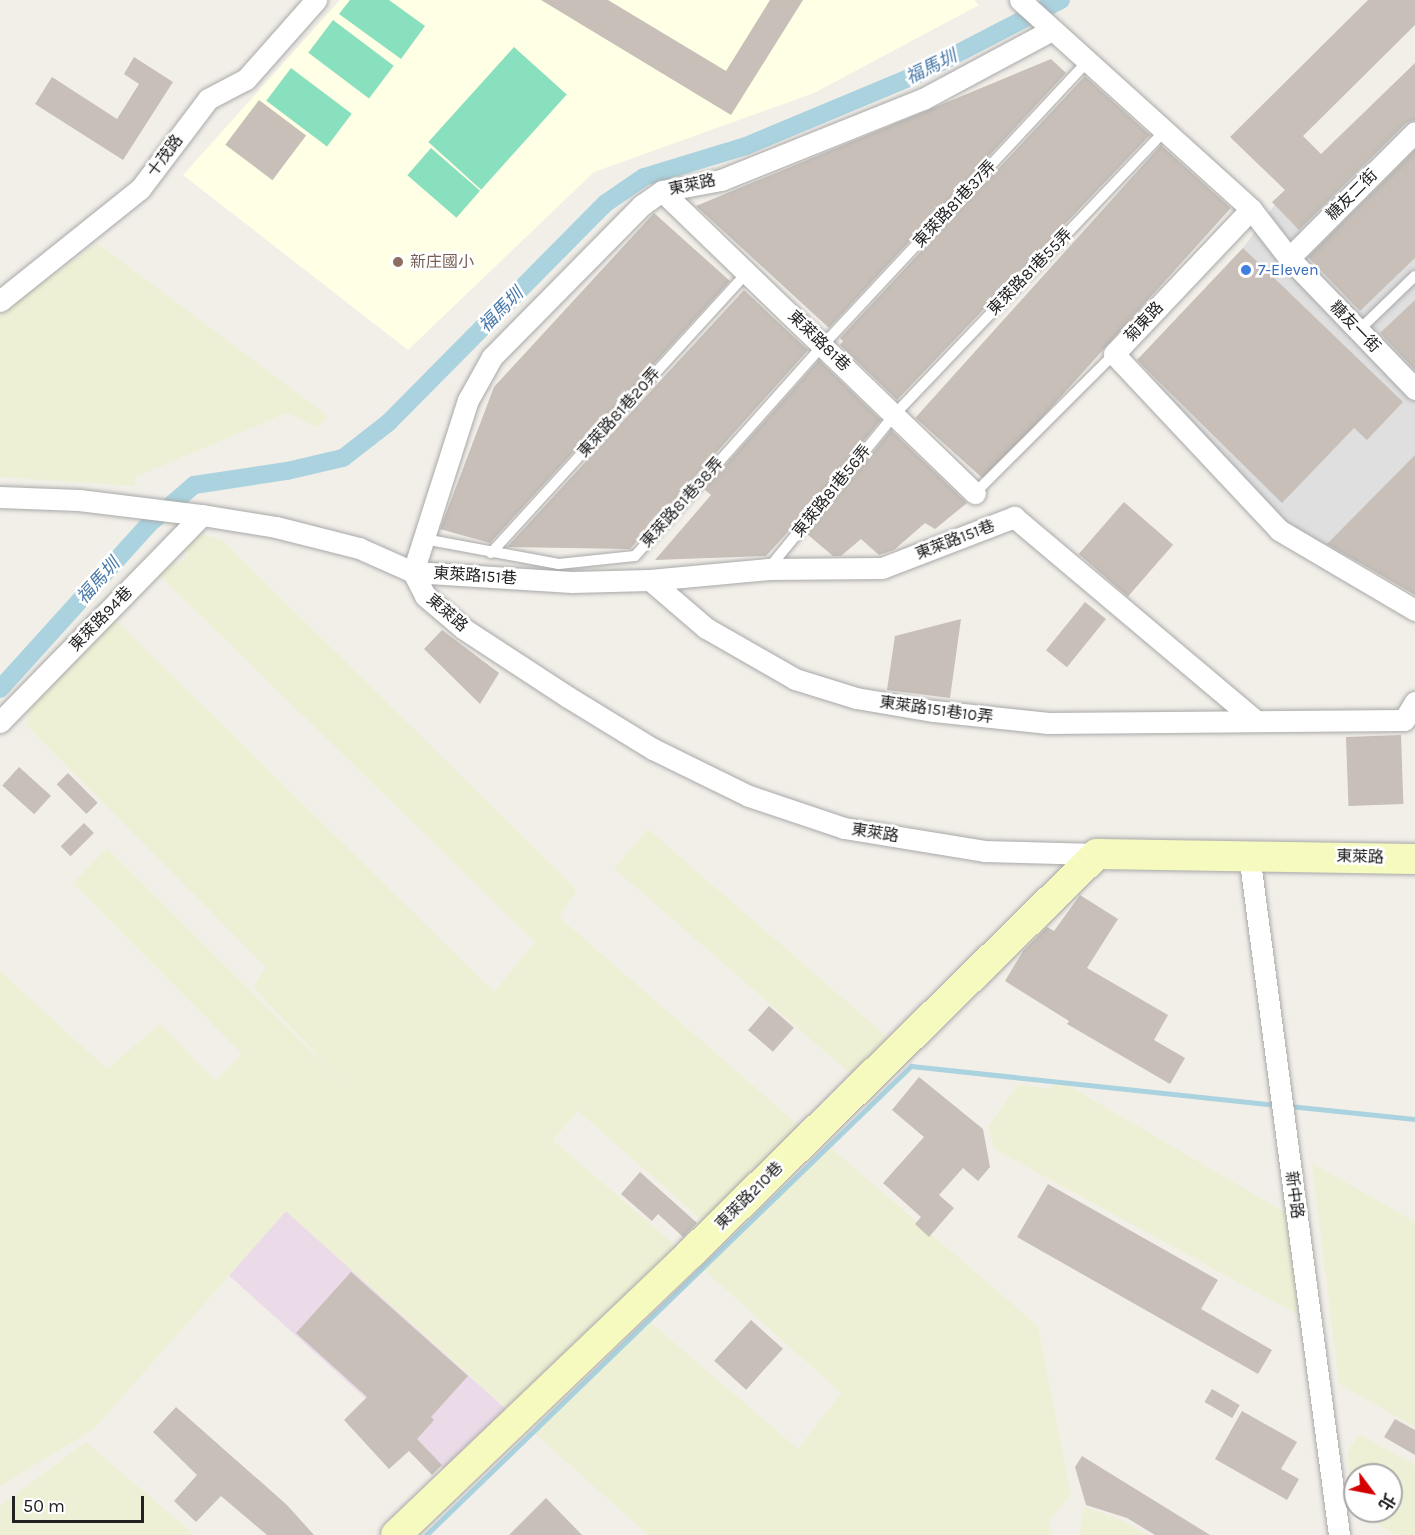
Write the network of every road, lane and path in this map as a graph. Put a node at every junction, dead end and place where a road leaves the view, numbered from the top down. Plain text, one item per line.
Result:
1 (316, 0) edge
2 (1020, 0) edge
3 (1044, 24) junction
4 (1087, 62) junction
5 (1165, 130) junction
6 (1415, 132) edge
7 (662, 191) junction
8 (1251, 208) junction
9 (1289, 258) junction
10 (747, 273) junction
11 (1415, 276) edge
12 (0, 301) edge
13 (1358, 331) junction
14 (823, 345) junction
15 (1114, 354) junction
16 (1415, 389) edge
17 (895, 414) junction
18 (975, 493) joint
19 (0, 497) edge
20 (202, 515) junction
21 (424, 539) junction
22 (491, 553) junction
23 (768, 569) junction
24 (413, 572) junction
25 (650, 580) junction
26 (1415, 610) edge
27 (1415, 702) edge
28 (1256, 720) junction
29 (0, 722) edge
30 (1097, 854) junction
31 (1249, 854) junction
32 (1415, 859) edge
33 (396, 1535) edge
34 (1339, 1535) edge

1 - 12 street, 十茂路
2 - 3 street
3 - 4 street
3 - 7 street, 東萊路
4 - 5 street
4 - 14 lane, 東萊路81巷37弄
5 - 8 street
5 - 17 lane, 東萊路81巷55弄
6 - 9 street, 糖友二街
7 - 10 street, 東萊路81巷
7 - 21 street, 東萊路
8 - 9 street, 糖友一街
8 - 15 street, 菊東路
9 - 13 street, 糖友一街
10 - 14 street, 東萊路81巷
10 - 22 lane, 東萊路81巷20弄
11 - 13 lane
13 - 16 street, 糖友一街
14 - 17 street, 東萊路81巷
14 - 22 lane, 東萊路81巷38弄
15 - 18 lane
15 - 26 street, 菊東路
17 - 18 street, 東萊路81巷
17 - 23 lane, 東萊路81巷56弄
19 - 20 street
20 - 24 street
20 - 29 street, 東萊路94巷
21 - 22 lane, 東萊路81巷38弄
21 - 24 street, 東萊路
23 - 25 street, 東萊路151巷
23 - 28 street, 東萊路151巷
24 - 25 street, 東萊路151巷
24 - 30 street, 東萊路
25 - 28 street, 東萊路151巷10弄
27 - 28 street
30 - 31 street, 東萊路
30 - 33 street, 東萊路210巷
31 - 32 street, 東萊路
31 - 34 street, 新中路

